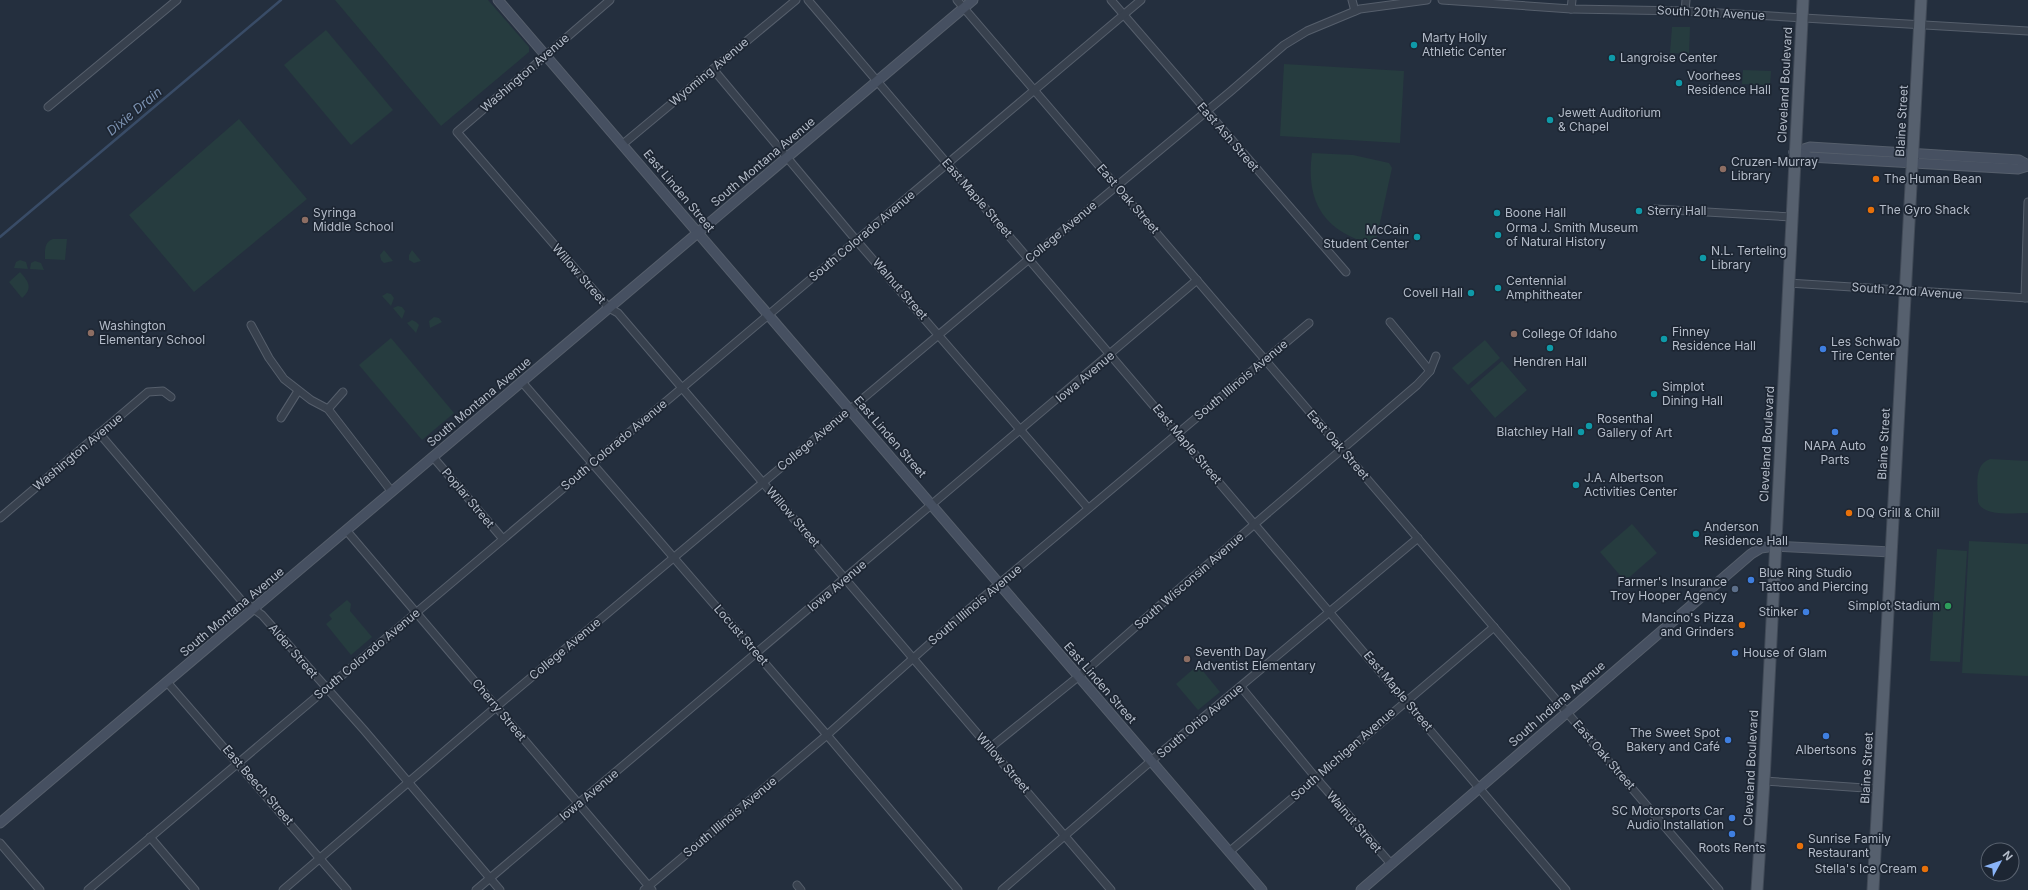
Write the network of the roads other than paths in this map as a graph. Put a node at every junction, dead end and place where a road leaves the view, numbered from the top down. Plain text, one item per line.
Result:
1 (177, 0) edge
2 (498, 0) edge
3 (610, 0) edge
4 (796, 0) edge
5 (808, 0) edge
6 (957, 0) edge
7 (973, 0) edge
8 (1111, 0) edge
9 (1141, 0) edge
10 (1352, 0) edge
11 (1427, 0) edge
12 (1442, 0) edge
13 (1456, 0) edge
14 (1572, 0) edge
15 (1686, 0) edge
16 (1803, 0) edge
17 (1921, 0) edge
18 (964, 8) junction
19 (1571, 9) junction
20 (1356, 11) junction
21 (1685, 11) junction
22 (1124, 15) junction
23 (1802, 18) junction
24 (1920, 24) junction
25 (2028, 31) edge
26 (545, 55) junction
27 (713, 69) junction
28 (877, 81) junction
29 (1034, 90) junction
30 (48, 107) dead end
31 (1206, 112) junction
32 (623, 144) junction
33 (471, 148) joint
34 (1794, 152) junction
35 (1913, 157) junction
36 (787, 158) junction
37 (947, 163) junction
38 (2028, 166) edge
39 (1116, 186) junction
40 (2028, 202) edge
41 (1655, 209) dead end
42 (1792, 217) junction
43 (698, 233) junction
44 (856, 240) junction
45 (1029, 259) junction
46 (1346, 272) dead end
47 (1197, 280) junction
48 (1788, 283) junction
49 (1906, 290) junction
50 (2026, 298) edge
51 (609, 308) junction
52 (768, 314) junction
53 (1390, 322) dead end
54 (1309, 323) dead end
55 (251, 325) dead end
56 (939, 334) junction
57 (1111, 354) junction
58 (1436, 356) dead end
59 (1266, 360) junction
60 (1430, 370) junction
61 (522, 382) junction
62 (682, 387) junction
63 (298, 391) junction
64 (343, 392) dead end
65 (171, 397) dead end
66 (328, 409) junction
67 (850, 409) junction
68 (281, 418) dead end
69 (1022, 430) junction
70 (99, 433) junction
71 (1178, 433) junction
72 (1342, 450) junction
73 (433, 457) junction
74 (592, 463) junction
75 (763, 482) junction
76 (392, 492) junction
77 (933, 505) junction
78 (1088, 508) junction
79 (0, 518) edge
80 (1256, 524) junction
81 (346, 530) junction
82 (1418, 538) junction
83 (502, 539) junction
84 (1775, 546) junction
85 (1891, 552) junction
86 (674, 557) junction
87 (845, 579) junction
88 (1000, 584) junction
89 (253, 609) junction
90 (1330, 612) junction
91 (416, 613) junction
92 (1494, 626) junction
93 (757, 653) junction
94 (913, 658) junction
95 (1079, 676) junction
96 (167, 682) junction
97 (1241, 687) junction
98 (326, 688) junction
99 (1406, 700) junction
100 (496, 707) junction
101 (1566, 712) junction
102 (827, 735) junction
103 (990, 748) junction
104 (1151, 761) junction
105 (238, 762) junction
106 (1316, 778) junction
107 (1764, 781) junction
108 (409, 782) junction
109 (1480, 788) junction
110 (1879, 789) junction
111 (578, 804) junction
112 (0, 823) edge
113 (1065, 836) junction
114 (150, 837) junction
115 (0, 843) edge
116 (1229, 852) junction
117 (320, 858) junction
118 (1391, 864) junction
119 (490, 878) junction
120 (648, 889) edge
121 (40, 890) edge
122 (88, 890) edge
123 (195, 890) edge
124 (283, 890) edge
125 (348, 890) edge
126 (476, 890) edge
127 (500, 890) edge
128 (958, 890) edge
129 (1002, 890) edge
130 (1111, 890) edge
131 (1262, 890) edge
132 (1361, 890) edge
133 (1566, 890) edge
134 (1719, 890) edge
135 (1757, 890) edge
136 (1874, 890) edge

1 - 30 street
2 - 26 main road, East Linden Street
3 - 26 street, Washington Avenue
4 - 27 street, Wyoming Avenue
5 - 28 street, East Maple Street
6 - 18 street, East Oak Street
7 - 18 main road, South Montana Avenue
8 - 22 street, East Ash Street
9 - 22 street, South Colorado Avenue
10 - 20 street
11 - 20 street
12 - 13 street, South 20th Avenue
13 - 19 street, South 20th Avenue
14 - 19 street
15 - 21 street
16 - 23 main road, Cleveland Boulevard
17 - 24 main road, Blaine Street
18 - 28 main road, South Montana Avenue
18 - 29 street, East Oak Street
19 - 21 street, South 20th Avenue
20 - 31 street, College Avenue
21 - 23 street, South 20th Avenue
22 - 29 street, South Colorado Avenue
22 - 31 street, East Ash Street
23 - 24 street, South 20th Avenue
23 - 34 main road, Cleveland Boulevard
24 - 25 street, South 20th Avenue
24 - 35 main road, Blaine Street
26 - 32 main road, East Linden Street
26 - 33 street, Washington Avenue
27 - 32 street, Wyoming Avenue
27 - 36 street, Walnut Street
28 - 36 main road, South Montana Avenue
28 - 37 street, East Maple Street
29 - 37 street, South Colorado Avenue
29 - 39 street, East Oak Street
31 - 39 street, College Avenue
31 - 46 street, East Ash Street
32 - 43 main road, East Linden Street
33 - 51 street, Willow Street
34 - 35 main road
34 - 42 main road, Cleveland Boulevard
35 - 38 main road
35 - 49 main road, Blaine Street
36 - 43 main road, South Montana Avenue
36 - 44 street, Walnut Street
37 - 44 street, South Colorado Avenue
37 - 45 street, East Maple Street
39 - 45 street, College Avenue
39 - 47 street, East Oak Street
40 - 50 street
41 - 42 street
42 - 48 main road, Cleveland Boulevard
43 - 51 main road, South Montana Avenue
43 - 52 main road, East Linden Street
44 - 52 street, South Colorado Avenue
44 - 56 street, Walnut Street
45 - 56 street, College Avenue
45 - 57 street, East Maple Street
47 - 57 street, Iowa Avenue
47 - 59 street, East Oak Street
48 - 49 street, South 22nd Avenue
48 - 84 main road, Cleveland Boulevard
49 - 50 street, South 22nd Avenue
49 - 85 main road, Blaine Street
51 - 61 main road, South Montana Avenue
51 - 62 street, Willow Street
52 - 62 street, South Colorado Avenue
52 - 67 main road, East Linden Street
53 - 60 street
54 - 59 street, South Illinois Avenue
55 - 63 street
56 - 67 street, College Avenue
56 - 69 street, Walnut Street
57 - 69 street, Iowa Avenue
57 - 71 street, East Maple Street
58 - 60 street, South Wisconsin Avenue
59 - 71 street, South Illinois Avenue
59 - 72 street, East Oak Street
60 - 72 street, South Wisconsin Avenue
61 - 73 main road, South Montana Avenue
61 - 74 street, Locust Street
62 - 74 street, South Colorado Avenue
62 - 75 street, Willow Street
63 - 66 street
63 - 68 street
64 - 66 street
65 - 70 street, Washington Avenue
66 - 76 street
67 - 75 street, College Avenue
67 - 77 main road, East Linden Street
69 - 77 street, Iowa Avenue
69 - 78 street, Walnut Street
70 - 79 street, Washington Avenue
70 - 89 street, Alder Street
71 - 78 street, South Illinois Avenue
71 - 80 street, East Maple Street
72 - 80 street, South Wisconsin Avenue
72 - 82 street, East Oak Street
73 - 76 main road, South Montana Avenue
73 - 83 street, Poplar Street
74 - 83 street, South Colorado Avenue
74 - 86 street, Locust Street
75 - 86 street, College Avenue
75 - 87 street, Willow Street
76 - 81 main road, South Montana Avenue
77 - 87 street, Iowa Avenue
77 - 88 main road, East Linden Street
78 - 88 street, South Illinois Avenue
80 - 90 street, East Maple Street
80 - 95 street, South Wisconsin Avenue
81 - 89 main road, South Montana Avenue
81 - 91 street, Cherry Street
82 - 90 street, South Ohio Avenue
82 - 92 street, East Oak Street
83 - 91 street, South Colorado Avenue
84 - 85 main road, South Indiana Avenue
84 - 101 main road, South Indiana Avenue
84 - 107 main road, Cleveland Boulevard
85 - 110 main road, Blaine Street
86 - 93 street, Locust Street
86 - 100 street, College Avenue
87 - 93 street, Iowa Avenue
87 - 94 street, Willow Street
88 - 94 street, South Illinois Avenue
88 - 95 main road, East Linden Street
89 - 96 main road, South Montana Avenue
89 - 98 street, Alder Street
90 - 97 street, South Ohio Avenue
90 - 99 street, East Maple Street
91 - 98 street, South Colorado Avenue
91 - 100 street, Cherry Street
92 - 99 street, South Michigan Avenue
92 - 101 street, East Oak Street
93 - 102 street, Locust Street
93 - 111 street, Iowa Avenue
94 - 102 street, South Illinois Avenue
94 - 103 street, Willow Street
95 - 103 street, South Wisconsin Avenue
95 - 104 main road, East Linden Street
96 - 105 street, East Beech Street
96 - 112 main road, South Montana Avenue
97 - 104 street, South Ohio Avenue
97 - 106 street, Walnut Street
98 - 105 street, South Colorado Avenue
98 - 108 street, Alder Street
99 - 106 street, South Michigan Avenue
99 - 109 street, East Maple Street
100 - 108 street, College Avenue
100 - 111 street, Cherry Street
101 - 109 main road, South Indiana Avenue
101 - 134 street, East Oak Street
102 - 120 street, South Illinois Avenue
102 - 128 street, Locust Street
103 - 113 street, Willow Street
104 - 113 street, South Ohio Avenue
104 - 116 main road, East Linden Street
105 - 114 street, South Colorado Avenue
105 - 117 street, East Beech Street
106 - 116 street, South Michigan Avenue
106 - 118 street, Walnut Street
107 - 110 street
107 - 135 main road, Cleveland Boulevard
108 - 117 street, College Avenue
108 - 119 street, Alder Street
109 - 118 main road, South Indiana Avenue
109 - 133 street, East Maple Street
110 - 136 main road, Blaine Street
111 - 119 street, Iowa Avenue
111 - 120 street, Cherry Street
113 - 129 street, South Ohio Avenue
113 - 130 street, Willow Street
114 - 122 street, South Colorado Avenue
114 - 123 street
115 - 121 street
116 - 131 main road, East Linden Street
117 - 124 street, College Avenue
117 - 125 street, East Beech Street
118 - 132 main road, South Indiana Avenue
119 - 126 street, Iowa Avenue
119 - 127 street, Alder Street

